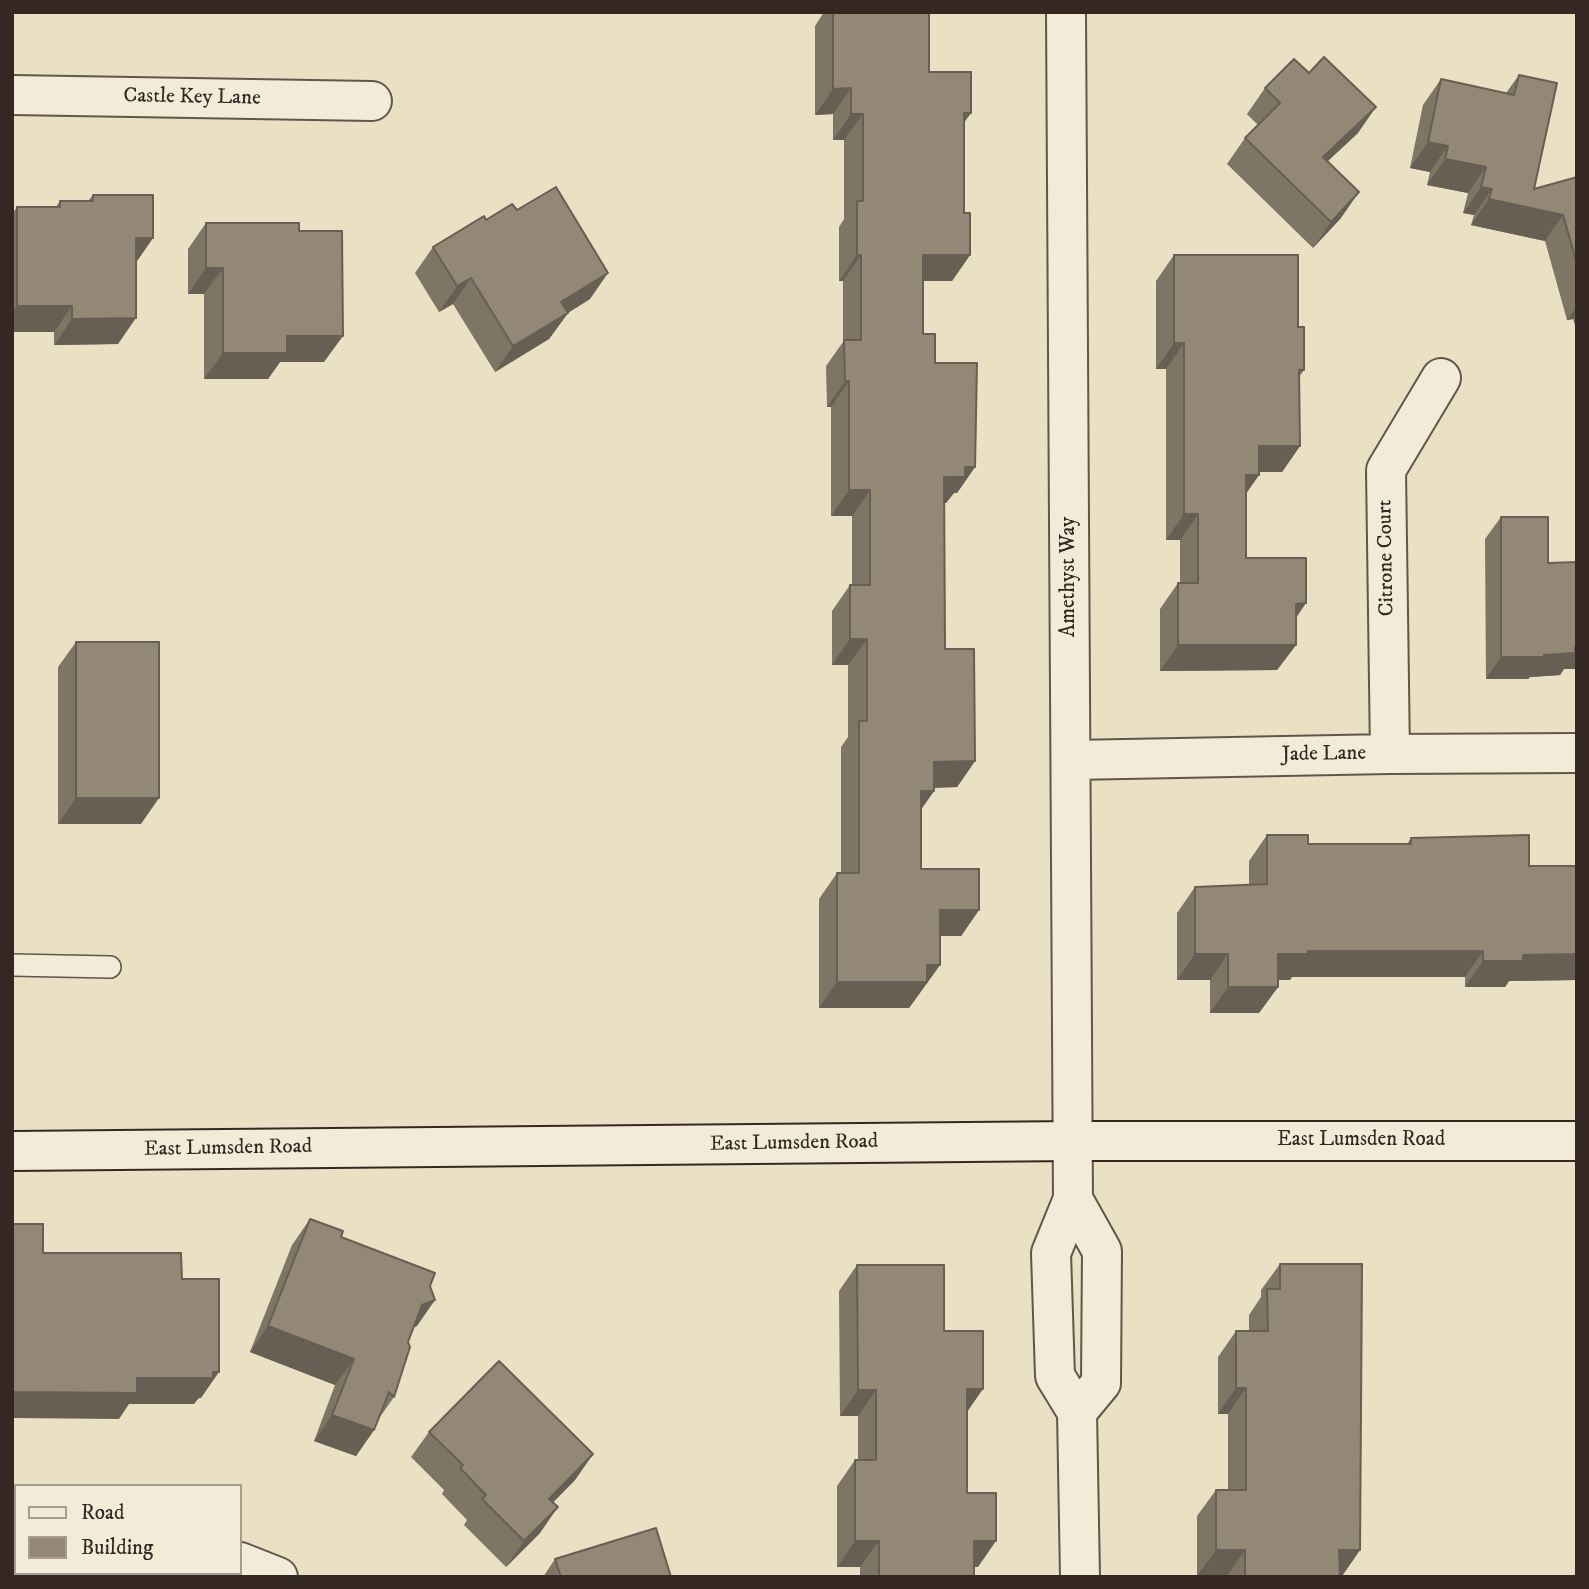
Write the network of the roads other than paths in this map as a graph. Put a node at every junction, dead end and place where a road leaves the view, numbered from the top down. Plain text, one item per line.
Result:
1 (1066, 12) edge
2 (12, 95) edge
3 (372, 101) dead end
4 (1441, 378) dead end
5 (1577, 753) edge
6 (1390, 754) junction
7 (1072, 761) junction
8 (12, 965) edge
9 (110, 967) dead end
10 (1073, 1141) junction
11 (1577, 1141) edge
12 (12, 1151) edge
13 (1073, 1199) junction
14 (1077, 1412) junction
15 (242, 1563) edge
16 (278, 1577) edge
17 (1080, 1577) edge

1 - 7 street, Amethyst Way
2 - 3 street, Castle Key Lane
4 - 6 street, Citrone Court
5 - 6 street, Jade Lane
6 - 7 street, Jade Lane
7 - 10 street, Amethyst Way
8 - 9 lane
10 - 11 street, East Lumsden Road
10 - 12 street, East Lumsden Road
10 - 13 street, Amethyst Way
13 - 14 street
13 - 14 street
14 - 17 street
15 - 16 street

